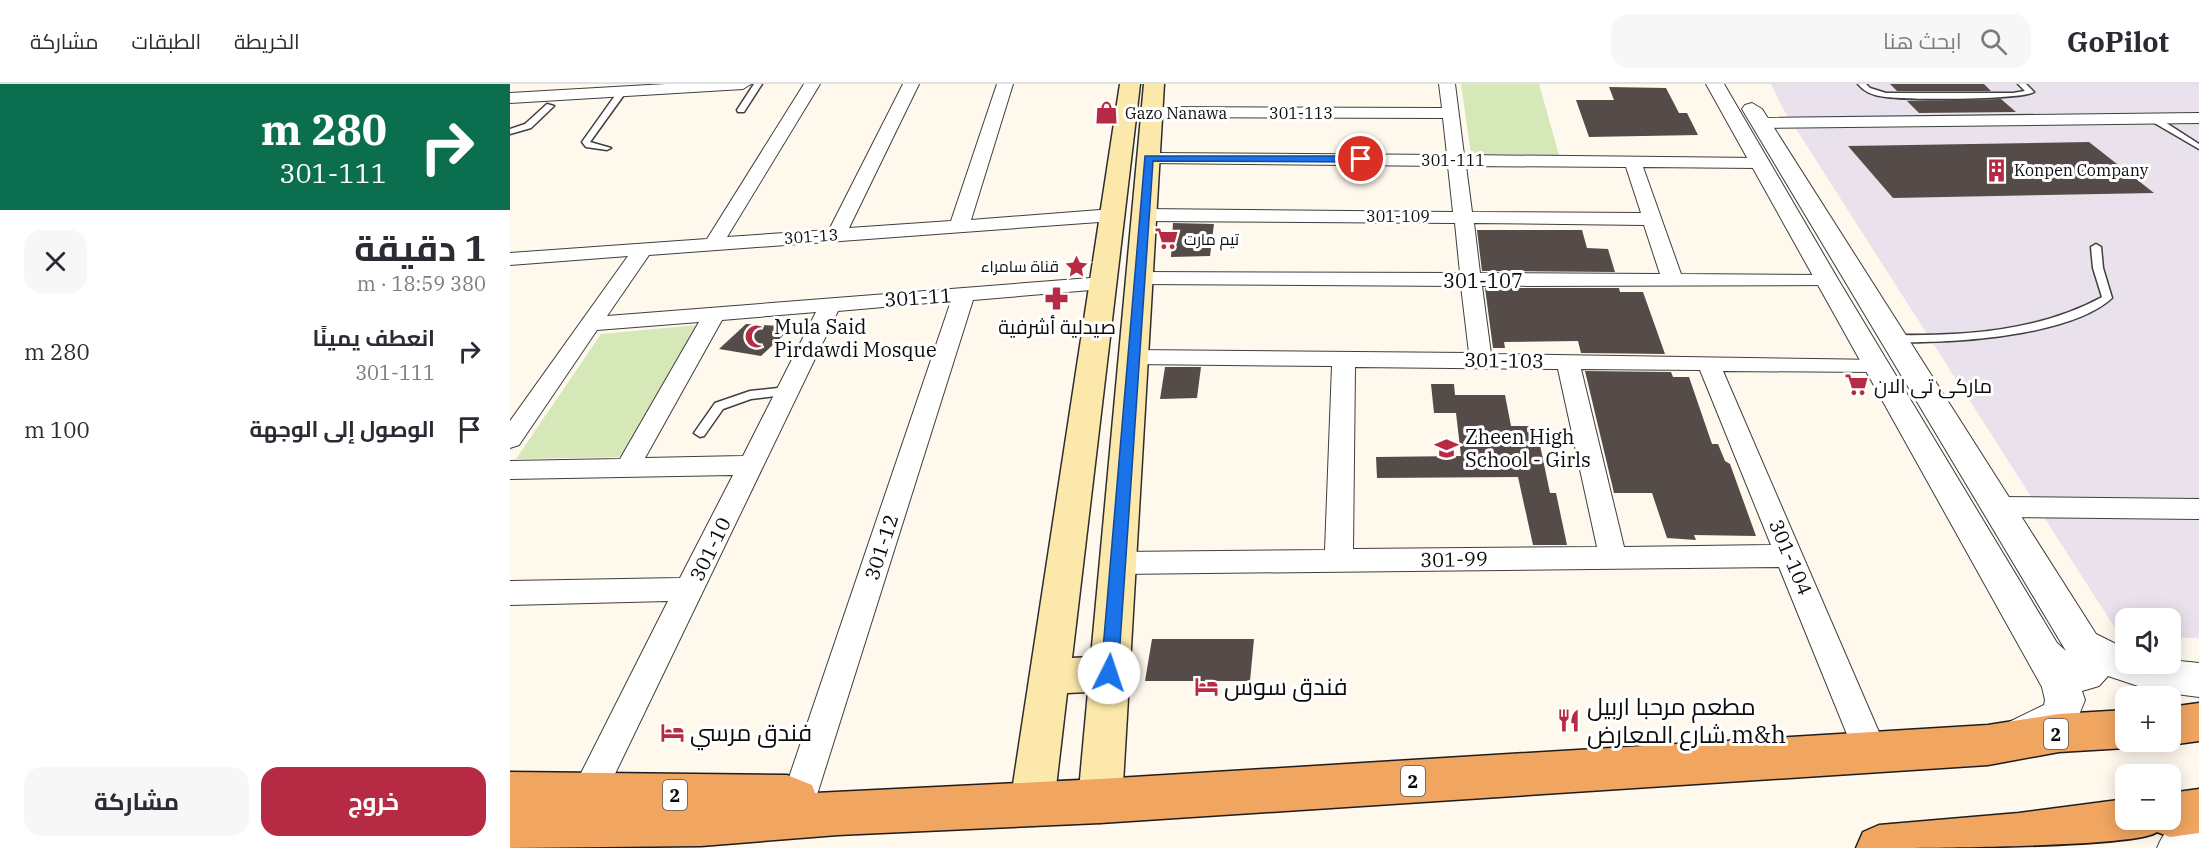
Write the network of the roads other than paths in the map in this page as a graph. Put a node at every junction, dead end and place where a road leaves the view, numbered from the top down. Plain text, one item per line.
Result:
1 (565, 84) edge
2 (743, 84) edge
3 (758, 84) edge
4 (812, 84) edge
5 (910, 84) edge
6 (1005, 84) edge
7 (1130, 84) edge
8 (1447, 84) edge
9 (1715, 84) edge
10 (1738, 84) edge
11 (1862, 84) edge
12 (2022, 84) edge
13 (662, 87) edge
14 (622, 92) junction
15 (510, 98) edge
16 (1153, 98) edge
17 (551, 101) junction
18 (741, 110) dead end
19 (1450, 113) junction
20 (2199, 118) edge
21 (2154, 119) junction
22 (1759, 123) junction
23 (510, 132) edge
24 (2199, 147) edge
25 (607, 148) dead end
26 (1148, 158) junction
27 (1456, 160) junction
28 (1632, 160) junction
29 (1758, 163) junction
30 (1113, 214) junction
31 (1144, 215) junction
32 (1463, 216) junction
33 (1652, 219) junction
34 (959, 226) junction
35 (836, 235) junction
36 (713, 244) junction
37 (2096, 247) dead end
38 (643, 249) junction
39 (512, 261) edge
40 (1139, 278) junction
41 (1672, 279) junction
42 (1472, 280) junction
43 (1826, 281) junction
44 (1103, 284) junction
45 (964, 294) junction
46 (831, 304) junction
47 (715, 313) junction
48 (590, 324) junction
49 (1892, 338) junction
50 (1133, 357) junction
51 (1344, 359) junction
52 (1481, 360) junction
53 (1568, 361) junction
54 (1709, 364) junction
55 (1875, 365) junction
56 (787, 391) junction
57 (700, 433) dead end
58 (510, 439) edge
59 (751, 465) junction
60 (628, 466) junction
61 (510, 470) edge
62 (1995, 507) junction
63 (2199, 509) edge
64 (1791, 556) junction
65 (1613, 557) junction
66 (1339, 561) junction
67 (1118, 563) junction
68 (690, 589) junction
69 (510, 593) edge
70 (2037, 644) junction
71 (2082, 645) junction
72 (1109, 673) junction
73 (1050, 677) junction
74 (2199, 680) edge
75 (2199, 722) edge
76 (2181, 724) edge
77 (2115, 730) edge
78 (1988, 745) junction
79 (1871, 753) junction
80 (510, 793) edge
81 (588, 793) junction
82 (1100, 801) junction
83 (1032, 804) junction
84 (818, 807) junction
85 (2199, 811) edge
86 (2181, 813) edge
87 (2115, 823) edge
88 (510, 828) edge
89 (2199, 829) edge
90 (1879, 848) edge
91 (2179, 848) edge

1 - 17 street
2 - 13 street
3 - 18 lane
4 - 36 street
5 - 35 street
6 - 34 street
7 - 30 main road
8 - 19 street
9 - 29 street
10 - 22 street
11 - 12 lane
13 - 14 street
14 - 17 street
14 - 25 lane
15 - 17 street
16 - 19 street, 301-113
16 - 26 main road
17 - 23 lane
19 - 27 street
20 - 21 street
21 - 22 street
21 - 24 lane
22 - 49 street
26 - 27 street, 301-111
26 - 31 main road
27 - 28 street, 301-111
27 - 32 street
28 - 29 street, 301-111
28 - 33 street
29 - 43 street
30 - 34 street, 301-13
30 - 44 main road
31 - 32 street, 301-109
31 - 40 main road
32 - 33 street, 301-109
32 - 42 street
33 - 41 street
34 - 35 street, 301-13
35 - 36 street, 301-13
36 - 38 street, 301-13
37 - 49 lane
38 - 39 street, 301-13
38 - 48 street
40 - 42 street, 301-107
40 - 50 main road
41 - 42 street, 301-107
41 - 43 street, 301-107
42 - 52 street
43 - 55 street
44 - 45 street, 301-11
44 - 73 main road
45 - 46 street, 301-11
45 - 84 street, 301-12
46 - 47 street, 301-11
46 - 56 street, 301-10
47 - 48 street, 301-11
47 - 60 street
48 - 58 street
49 - 62 street
50 - 51 street, 301-103
50 - 67 main road
51 - 52 street, 301-103
51 - 66 street
52 - 53 street, 301-103
53 - 54 street, 301-103
53 - 65 street
54 - 55 street, 301-103
54 - 64 street, 301-104
55 - 70 street
56 - 57 lane
56 - 59 street, 301-10
59 - 60 street
59 - 68 street, 301-10
60 - 61 street
62 - 63 street
62 - 71 street
64 - 65 street, 301-99
64 - 79 street, 301-104
65 - 66 street, 301-99
66 - 67 street, 301-99
67 - 72 main road
68 - 69 street
68 - 81 street, 301-10
70 - 71 street
70 - 78 street
71 - 74 street
72 - 73 main road
72 - 82 main road
73 - 83 main road
75 - 76 highway
77 - 78 highway, 2
78 - 79 highway, 2
79 - 82 highway, 2
80 - 81 highway, 2
81 - 84 highway, 2
82 - 83 highway, 2
83 - 84 highway, 2
84 - 88 highway
85 - 86 highway
87 - 90 highway
89 - 91 street

